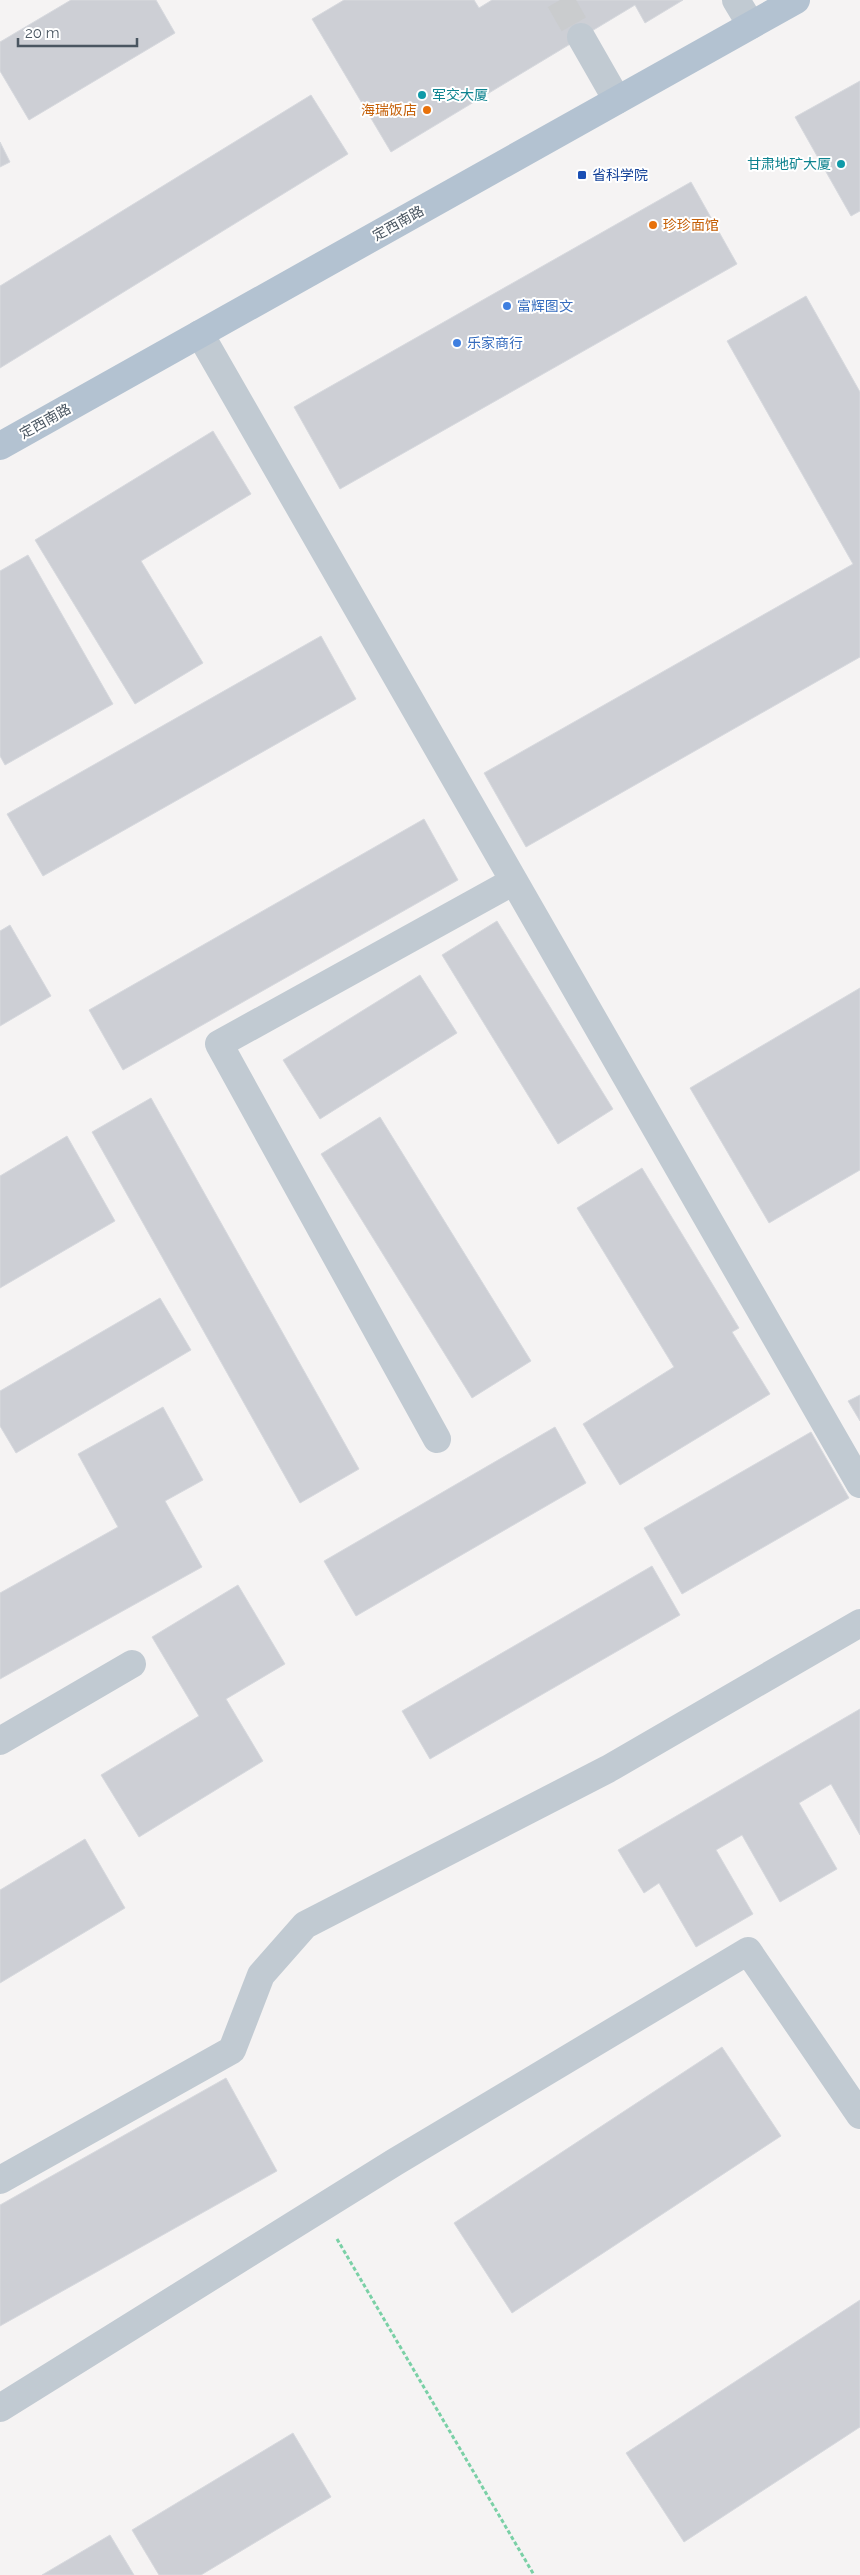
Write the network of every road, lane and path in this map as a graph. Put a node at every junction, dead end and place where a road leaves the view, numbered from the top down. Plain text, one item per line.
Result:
1 (736, 0) edge
2 (796, 0) edge
3 (751, 25) junction
4 (582, 38) tunnel mouth
5 (617, 100) junction
6 (200, 334) junction
7 (0, 446) edge
8 (514, 881) junction
9 (437, 1439) dead end
10 (860, 1484) edge
11 (860, 1623) edge
12 (132, 1664) dead end
13 (0, 1741) edge
14 (860, 2115) edge
15 (0, 2180) edge
16 (319, 2209) junction
17 (0, 2408) edge
18 (534, 2575) edge

1 - 3 street
2 - 3 main road, 定西南路
3 - 5 main road, 定西南路
4 - 5 street
5 - 6 main road, 定西南路
6 - 7 main road, 定西南路
6 - 8 street
8 - 9 street
8 - 10 street
11 - 15 street
12 - 13 street
14 - 16 street
16 - 17 street
16 - 18 path

